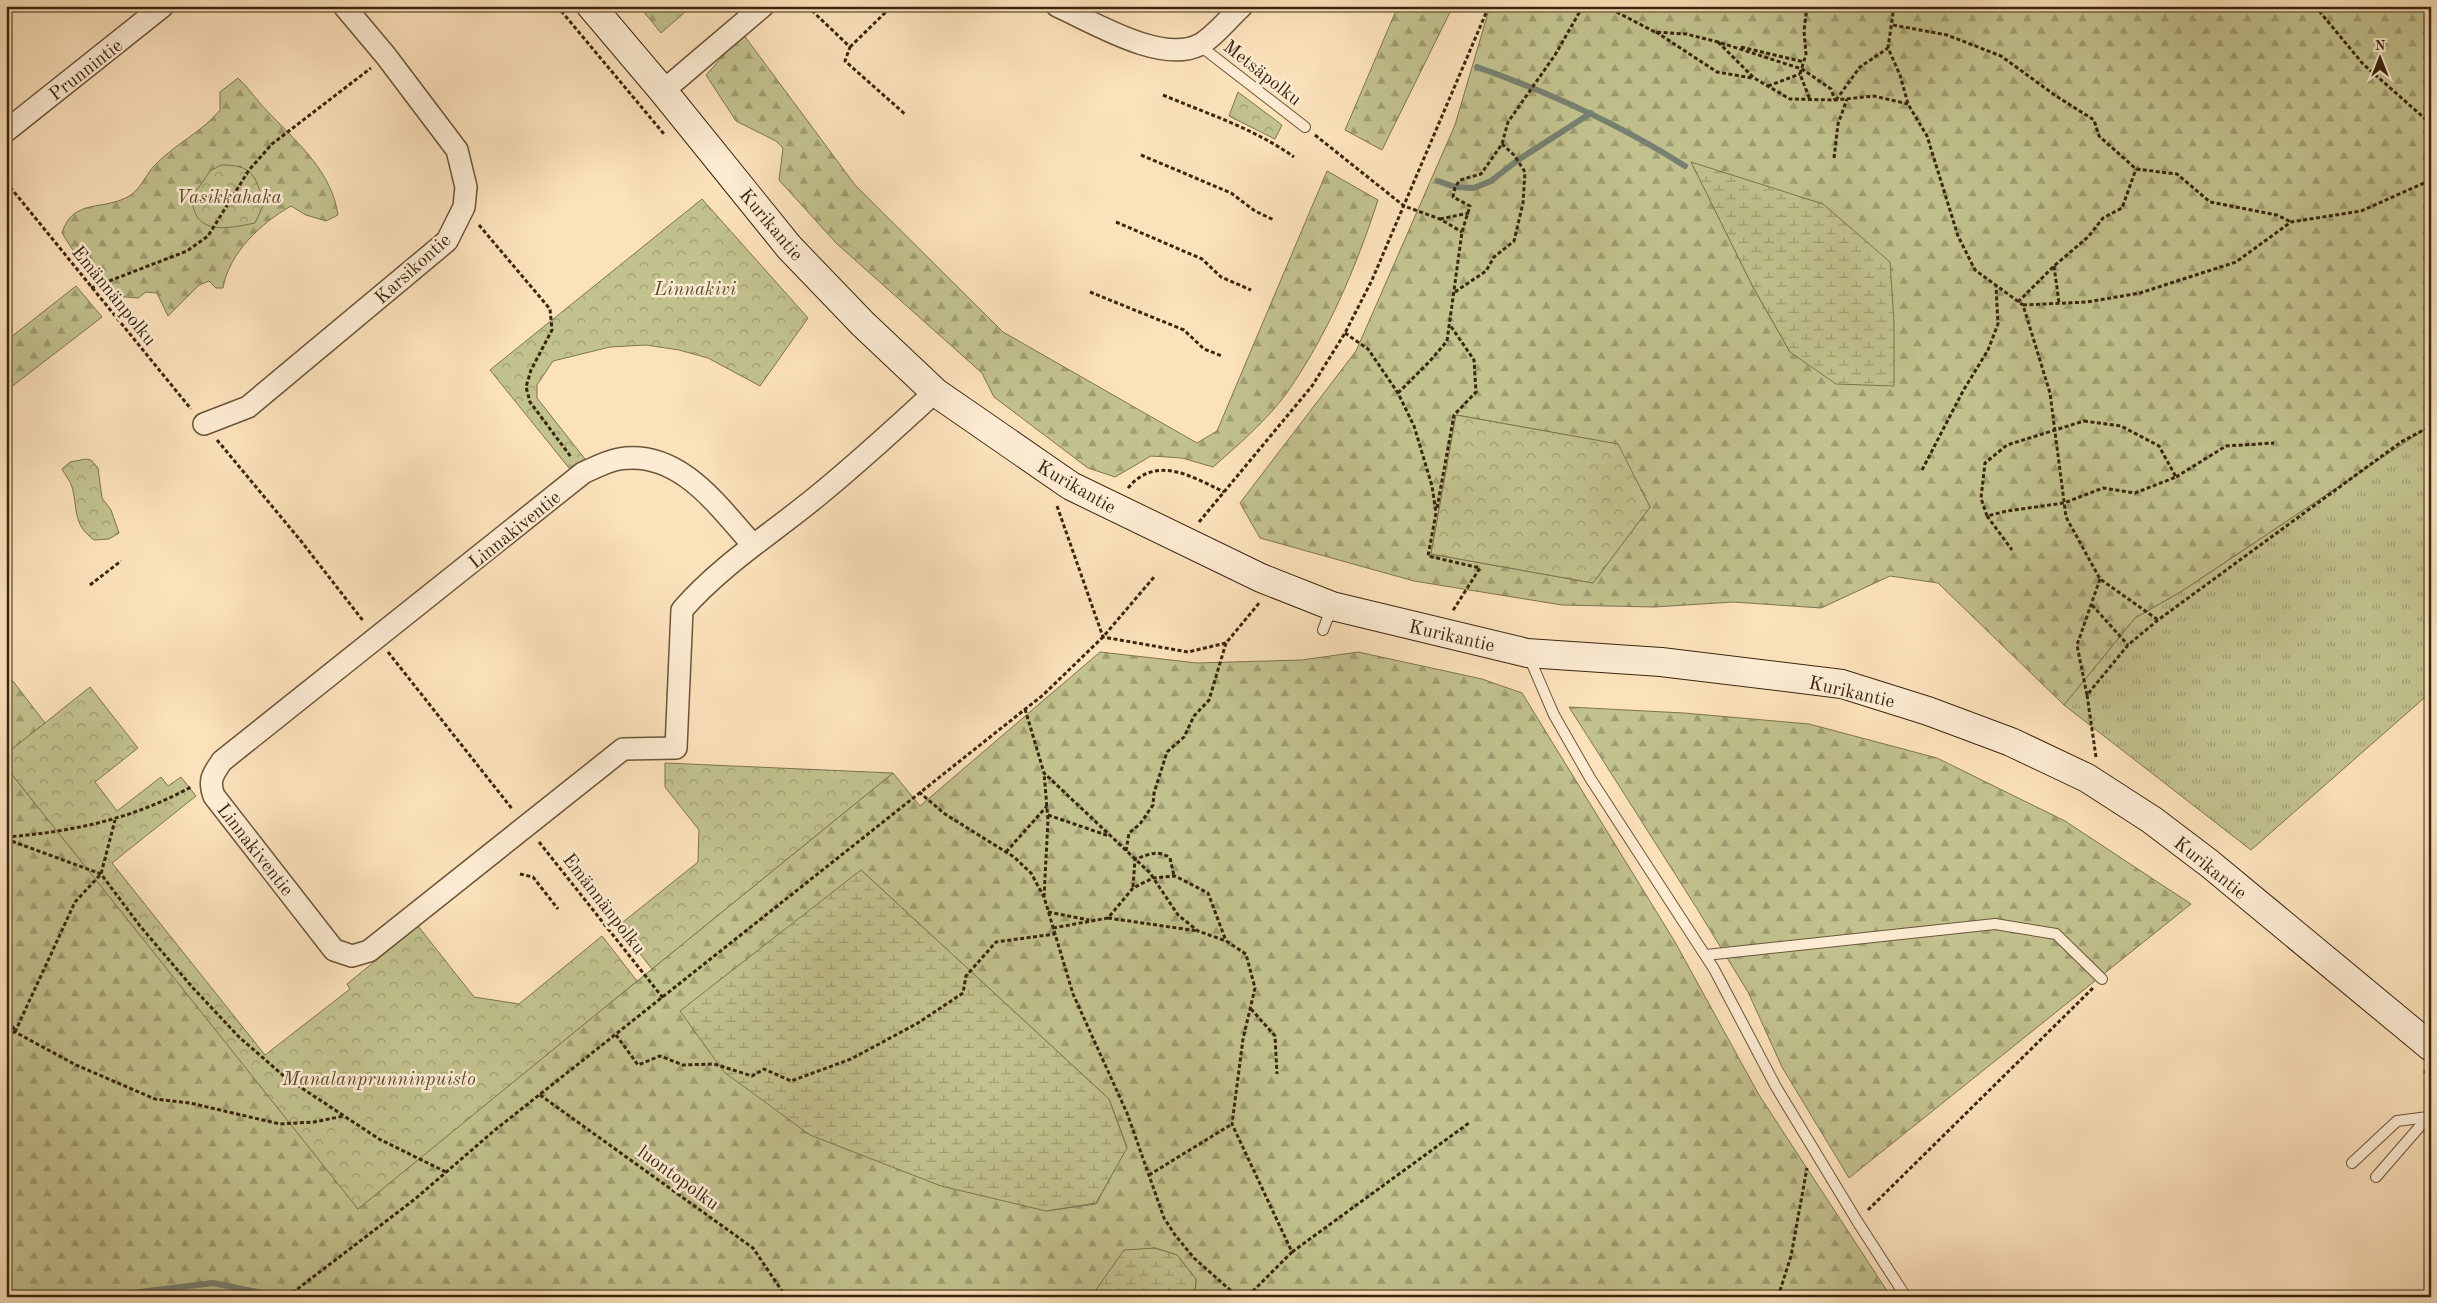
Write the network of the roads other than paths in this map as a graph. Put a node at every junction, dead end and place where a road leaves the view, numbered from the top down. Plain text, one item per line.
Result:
1 (163, 6) edge
2 (344, 6) edge
3 (590, 6) edge
4 (763, 6) edge
5 (1057, 6) edge
6 (1242, 6) edge
7 (1199, 45) junction
8 (663, 91) junction
9 (1305, 127) road end
10 (6, 131) edge
11 (935, 392) junction
12 (204, 424) road end
13 (753, 545) junction
14 (1527, 652) junction
15 (1706, 956) junction
16 (2102, 979) road end
17 (2427, 1058) edge
18 (2430, 1118) edge
19 (2352, 1163) dead end
20 (2376, 1177) dead end
21 (1906, 1297) edge

1 - 10 street, Prunnintie
2 - 12 street, Karsikontie
3 - 8 main road, Kurikantie
4 - 8 street
5 - 7 street
6 - 7 street
7 - 9 lane, Metsäpolku
8 - 11 main road, Kurikantie
11 - 13 street, Linnakiventie
11 - 14 main road, Kurikantie
13 - 13 street, Linnakiventie
14 - 15 lane
14 - 17 main road, Kurikantie
15 - 16 lane
15 - 21 lane
18 - 19 lane
18 - 20 lane

